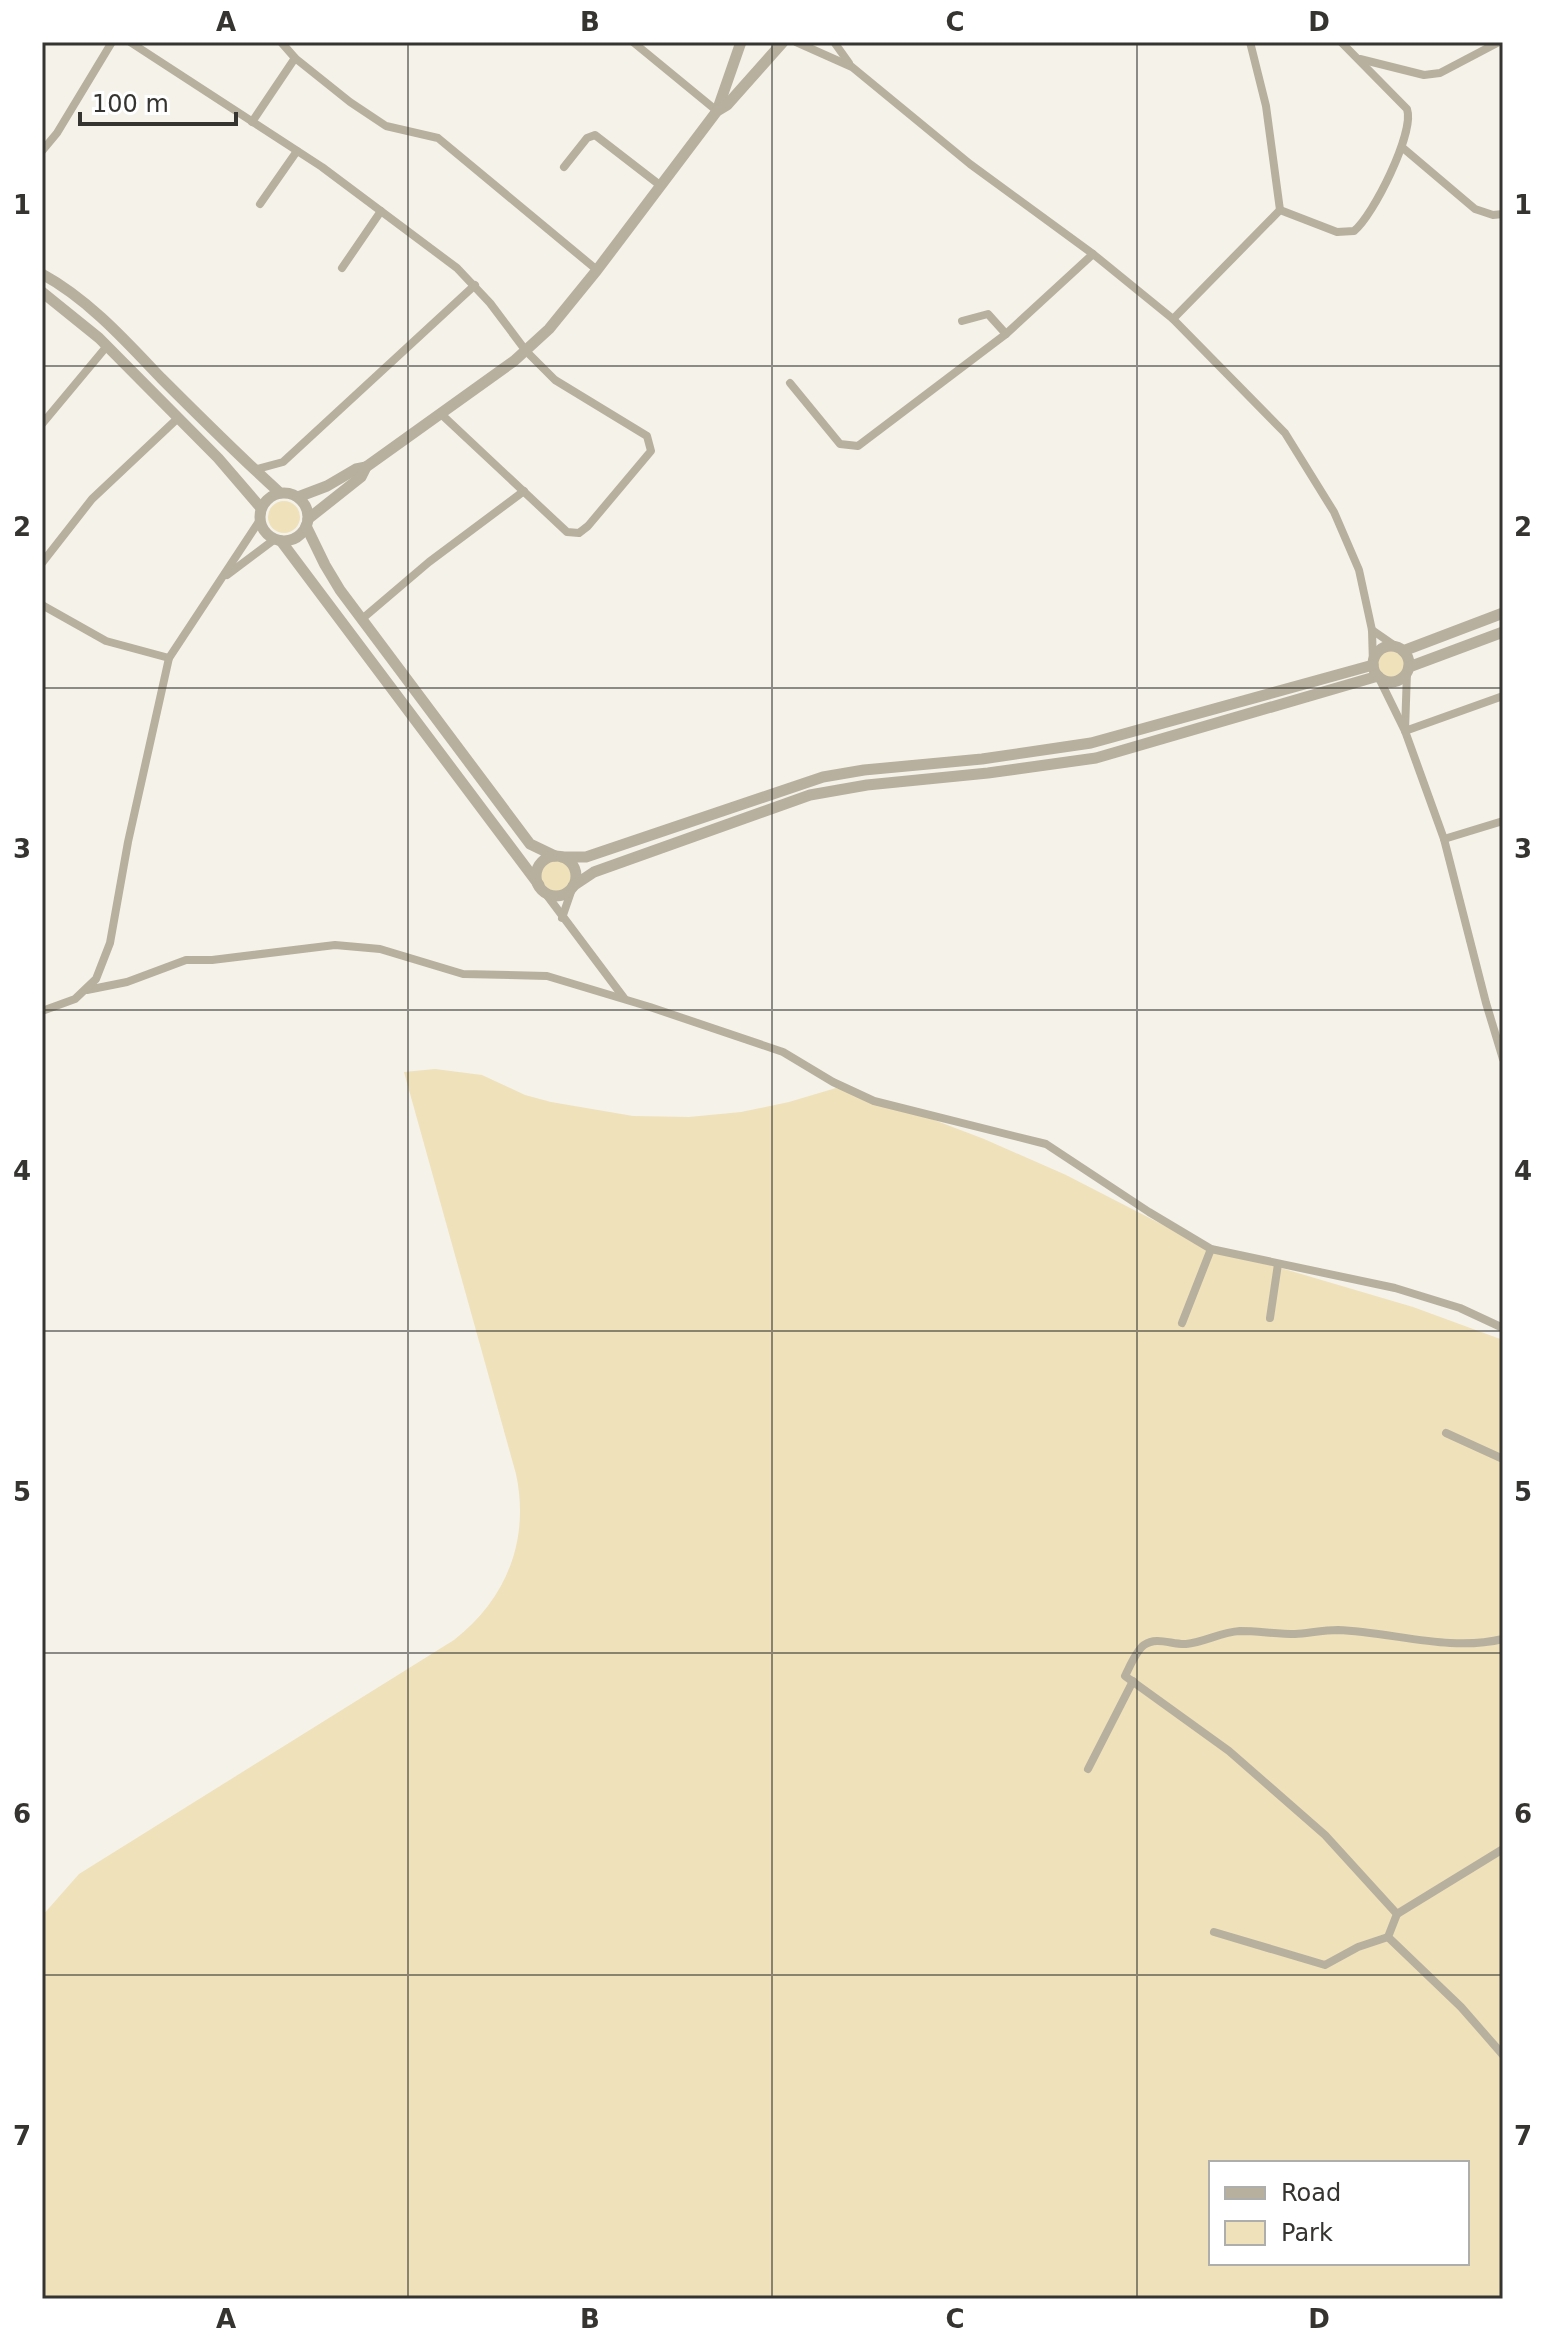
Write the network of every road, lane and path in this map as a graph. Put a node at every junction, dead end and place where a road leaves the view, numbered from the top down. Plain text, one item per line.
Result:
1 (112, 42) edge
2 (130, 42) edge
3 (281, 42) edge
4 (633, 42) edge
5 (741, 42) edge
6 (783, 42) edge
7 (796, 42) edge
8 (834, 42) edge
9 (1341, 42) edge
10 (1499, 42) edge
11 (1251, 43) edge
12 (295, 58) junction
13 (1360, 59) junction
14 (852, 67) junction
15 (717, 111) junction
16 (252, 122) junction
17 (1403, 148) junction
18 (42, 151) edge
19 (297, 151) junction
20 (564, 167) dead end
21 (661, 186) junction
22 (260, 204) dead end
23 (1280, 210) junction
24 (381, 211) junction
25 (1503, 214) edge
26 (1093, 254) junction
27 (342, 268) dead end
28 (597, 270) junction
29 (42, 274) edge
30 (475, 285) junction
31 (42, 292) edge
32 (1173, 319) junction
33 (962, 321) dead end
34 (1006, 334) junction
35 (107, 346) junction
36 (526, 351) junction
37 (790, 383) dead end
38 (441, 414) junction
39 (178, 418) junction
40 (42, 424) edge
41 (366, 467) junction
42 (254, 470) junction
43 (524, 491) junction
44 (280, 493) junction
45 (298, 497) junction
46 (261, 514) junction
47 (307, 522) junction
48 (278, 540) junction
49 (42, 563) edge
50 (220, 580) junction
51 (43, 607) edge
52 (1503, 613) edge
53 (362, 619) junction
54 (1372, 630) junction
55 (1503, 632) edge
56 (1400, 649) junction
57 (169, 658) junction
58 (1408, 669) junction
59 (1376, 671) junction
60 (1503, 696) edge
61 (1405, 731) junction
62 (1503, 821) edge
63 (1444, 839) junction
64 (558, 856) junction
65 (573, 886) junction
66 (541, 888) junction
67 (562, 918) junction
68 (87, 990) junction
69 (625, 999) junction
70 (42, 1011) edge
71 (1503, 1059) edge
72 (1211, 1249) junction
73 (1278, 1264) junction
74 (1270, 1318) dead end
75 (1182, 1323) dead end
76 (1503, 1328) edge
77 (1446, 1433) dead end
78 (1503, 1459) edge
79 (1503, 1639) edge
80 (1133, 1681) junction
81 (1088, 1769) dead end
82 (1503, 1849) edge
83 (1397, 1914) junction
84 (1214, 1932) dead end
85 (1388, 1937) junction
86 (1503, 2055) edge

1 - 18 street
2 - 16 street
3 - 12 street
4 - 15 street
5 - 15 street
6 - 15 street
7 - 14 street
8 - 14 street
9 - 13 street
10 - 13 street
11 - 23 street
12 - 16 street
12 - 28 street
13 - 17 street
14 - 26 street
15 - 21 street
16 - 19 street
17 - 23 street
17 - 25 street
19 - 22 street
19 - 24 street
20 - 21 street
21 - 28 street
23 - 32 street
24 - 27 street
24 - 30 street
26 - 32 street
26 - 34 street
28 - 36 street
29 - 42 street
30 - 36 street
30 - 42 street
31 - 35 street
32 - 54 street
33 - 34 street
34 - 37 street
35 - 39 street
35 - 40 street
36 - 38 street
36 - 43 street
38 - 41 street
38 - 43 street
39 - 46 street
39 - 49 street
41 - 45 street
41 - 47 street
42 - 44 street
43 - 53 street
44 - 45 street
44 - 46 street
45 - 47 street
46 - 48 street
46 - 50 street
47 - 48 street
47 - 53 street
48 - 50 street
48 - 66 street
50 - 57 street
51 - 57 street
52 - 56 street
53 - 64 street
54 - 56 street
54 - 59 street
55 - 58 street
56 - 58 street
56 - 59 street
57 - 68 street
58 - 59 street
58 - 61 street
59 - 61 street
59 - 64 street
59 - 65 street
60 - 61 street
61 - 63 street
62 - 63 street
63 - 71 street
64 - 65 street
64 - 66 street
65 - 66 street
65 - 67 street
66 - 67 street
67 - 69 street
68 - 69 street
68 - 70 street
69 - 72 street
72 - 73 street
72 - 75 street
73 - 74 street
73 - 76 street
77 - 78 street
79 - 80 street
80 - 81 street
80 - 83 street
82 - 83 street
83 - 85 street
84 - 85 street
85 - 86 street

